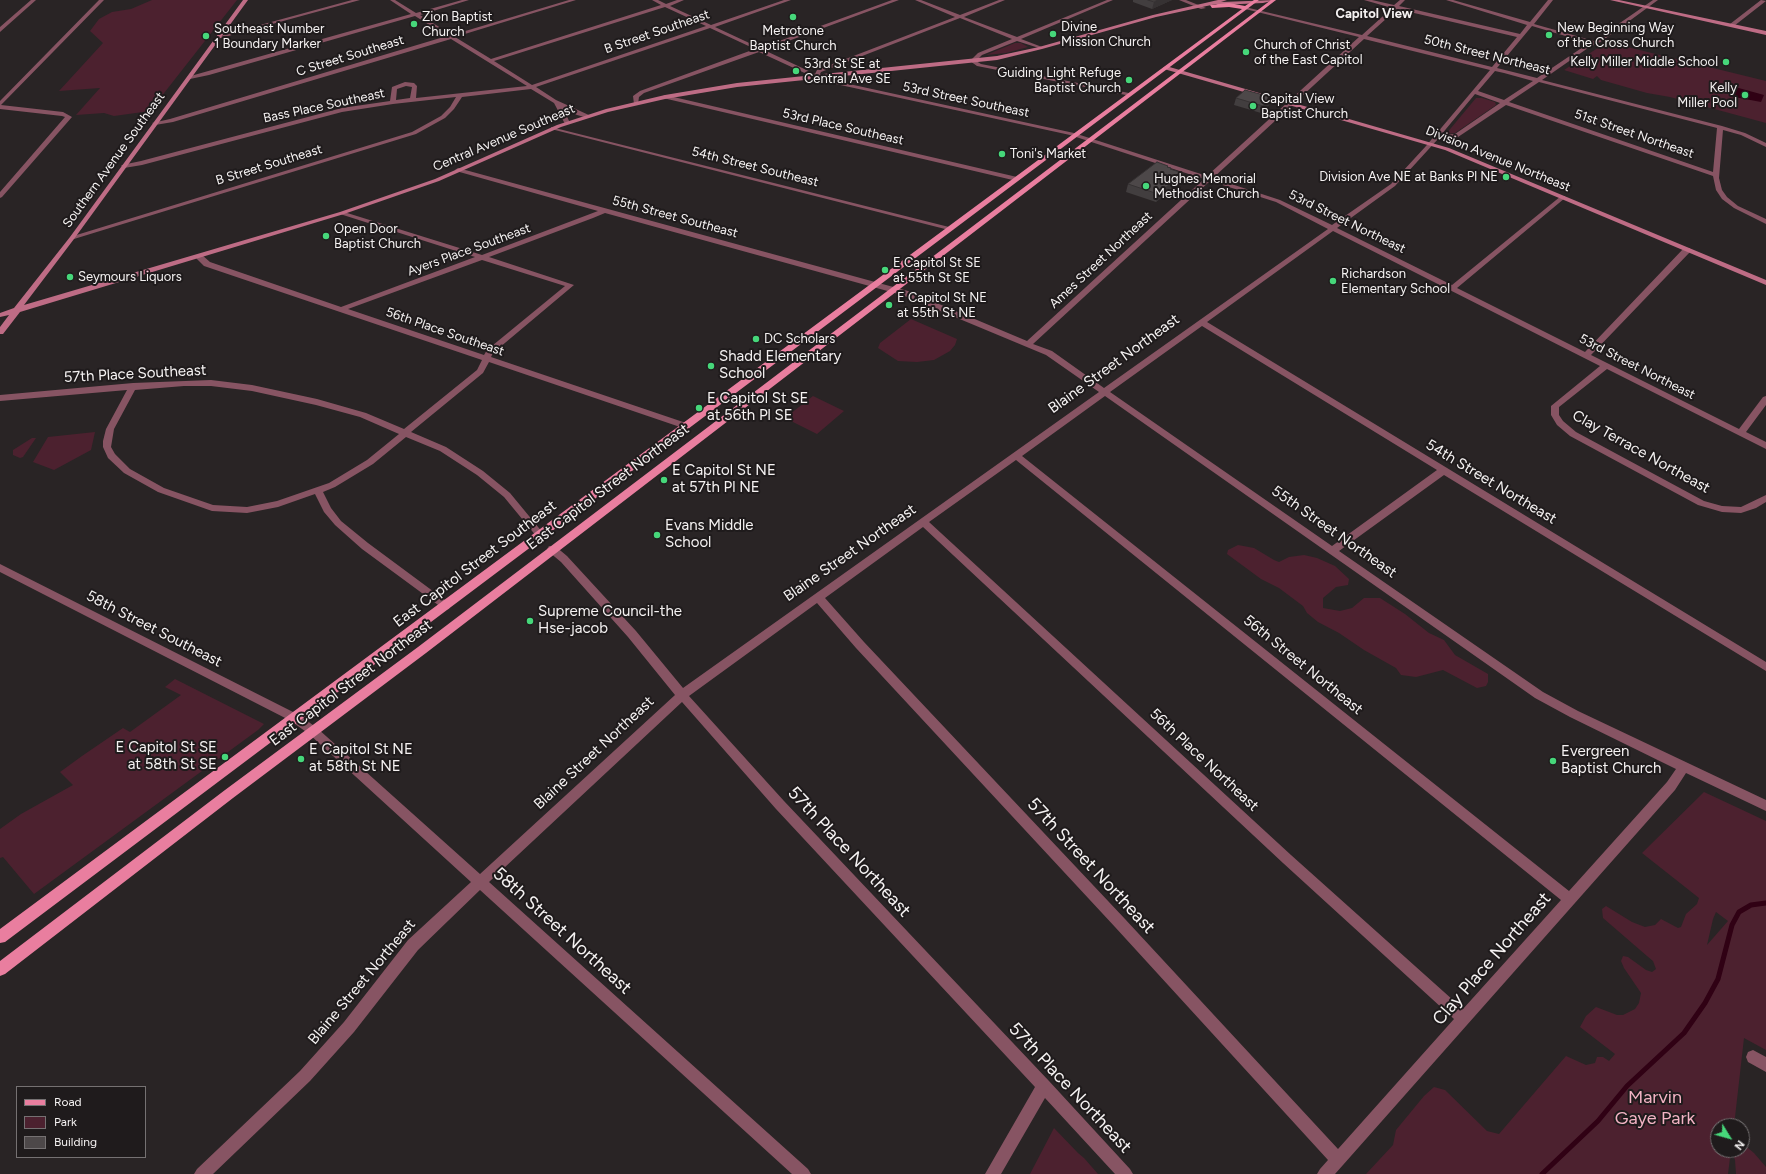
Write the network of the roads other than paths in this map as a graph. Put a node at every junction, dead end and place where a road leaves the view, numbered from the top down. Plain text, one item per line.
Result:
1 (34, 0) edge
2 (102, 0) edge
3 (246, 0) edge
4 (358, 0) edge
5 (392, 0) edge
6 (467, 0) edge
7 (574, 0) edge
8 (654, 0) edge
9 (682, 0) edge
10 (789, 0) edge
11 (896, 0) edge
12 (917, 0) edge
13 (1003, 0) edge
14 (1111, 0) edge
15 (1181, 0) edge
16 (1225, 0) edge
17 (1274, 0) edge
18 (1366, 0) edge
19 (1402, 0) edge
20 (1448, 0) edge
21 (1551, 0) edge
22 (1612, 0) edge
23 (1656, 0) edge
24 (1764, 0) edge
25 (1256, 1) edge
26 (665, 5) junction
27 (1212, 6) junction
28 (1200, 7) junction
29 (1395, 7) junction
30 (1646, 7) junction
31 (1247, 8) junction
32 (1259, 11) junction
33 (415, 15) junction
34 (960, 17) junction
35 (1531, 24) junction
36 (710, 26) junction
37 (1732, 26) junction
38 (0, 30) edge
39 (1766, 33) edge
40 (1363, 36) junction
41 (1521, 36) junction
42 (219, 37) junction
43 (451, 37) junction
44 (1017, 39) junction
45 (1594, 43) junction
46 (1040, 48) junction
47 (758, 50) junction
48 (490, 61) junction
49 (973, 61) junction
50 (1166, 68) junction
51 (1494, 69) junction
52 (1180, 72) junction
53 (190, 77) junction
54 (816, 77) junction
55 (1538, 80) junction
56 (532, 87) junction
57 (1474, 92) junction
58 (460, 95) junction
59 (1129, 95) junction
60 (664, 97) junction
61 (413, 100) junction
62 (554, 101) junction
63 (393, 102) junction
64 (1290, 103) junction
65 (1505, 103) junction
66 (0, 104) edge
67 (636, 104) junction
68 (0, 107) edge
69 (588, 116) junction
70 (155, 123) junction
71 (566, 123) junction
72 (1720, 127) junction
73 (553, 128) junction
74 (1076, 136) junction
75 (1437, 137) junction
76 (1090, 140) junction
77 (1432, 143) junction
78 (1766, 144) edge
79 (124, 166) junction
80 (458, 170) junction
81 (1716, 175) junction
82 (1209, 178) junction
83 (1017, 179) junction
84 (0, 196) edge
85 (1563, 197) junction
86 (605, 210) junction
87 (342, 213) junction
88 (1766, 222) edge
89 (1333, 227) junction
90 (950, 229) junction
91 (72, 238) junction
92 (1687, 250) junction
93 (199, 257) junction
94 (482, 258) junction
95 (1766, 283) edge
96 (875, 285) junction
97 (884, 287) joint
98 (1453, 288) junction
99 (893, 290) junction
100 (341, 309) junction
101 (16, 311) junction
102 (0, 316) edge
103 (1202, 322) junction
104 (0, 332) edge
105 (1028, 344) junction
106 (1586, 355) junction
107 (487, 359) junction
108 (1607, 365) junction
109 (133, 386) junction
110 (1104, 392) junction
111 (0, 398) edge
112 (1766, 399) edge
113 (686, 426) junction
114 (407, 433) junction
115 (1741, 433) junction
116 (1766, 446) edge
117 (1016, 456) junction
118 (1444, 470) junction
119 (318, 491) junction
120 (1766, 498) edge
121 (923, 522) junction
122 (540, 535) junction
123 (552, 549) junction
124 (1333, 550) junction
125 (0, 568) edge
126 (818, 597) junction
127 (445, 606) junction
128 (1766, 667) edge
129 (682, 695) junction
130 (295, 718) junction
131 (313, 731) junction
132 (1684, 768) junction
133 (1766, 806) edge
134 (481, 882) junction
135 (1570, 899) junction
136 (0, 937) edge
137 (0, 969) edge
138 (1464, 1019) junction
139 (1752, 1057) dead end
140 (1766, 1065) edge
141 (1044, 1086) junction
142 (1338, 1160) junction
143 (202, 1174) edge
144 (803, 1174) edge
145 (993, 1174) edge
146 (1125, 1174) edge
147 (1325, 1174) edge

1 - 38 street
2 - 66 street
3 - 42 main road, Southern Avenue Southeast
4 - 42 street
5 - 33 street
6 - 33 street
7 - 43 street, C Street Southeast
8 - 26 street, 53rd Street Southeast
9 - 26 street
10 - 36 street, B Street Southeast
11 - 47 street
12 - 34 street
13 - 34 street
14 - 44 street
15 - 28 street
16 - 28 main road
17 - 25 main road
17 - 32 main road, East Capitol Street Northeast
18 - 29 street
19 - 29 street, Ames Street Northeast
20 - 35 street
21 - 35 street, Blaine Street Northeast
22 - 30 main road
23 - 30 street
24 - 37 street
25 - 27 main road
25 - 31 main road, East Capitol Street Southeast
26 - 36 street, 53rd Street Southeast
26 - 48 street
27 - 28 main road
27 - 31 main road
28 - 46 main road, Central Avenue Southeast
29 - 40 street, Ames Street Northeast
29 - 41 street
30 - 37 main road
30 - 45 street
31 - 32 street, 50th Street Northeast
31 - 50 main road, East Capitol Street Southeast
32 - 40 street, 50th Street Northeast
32 - 52 main road, East Capitol Street Northeast
33 - 43 street
33 - 53 street
34 - 44 street
34 - 54 street
35 - 41 street, Blaine Street Northeast
35 - 45 street
36 - 47 street, 53rd Street Southeast
36 - 56 street, B Street Southeast
37 - 39 main road
40 - 51 street, 50th Street Northeast
40 - 64 street, Ames Street Northeast
41 - 51 street, Blaine Street Northeast
42 - 53 main road, Southern Avenue Southeast
43 - 48 street
43 - 70 street, C Street Southeast
44 - 46 street
44 - 49 street
45 - 55 street
46 - 49 main road, Central Avenue Southeast
47 - 54 street, 53rd Street Southeast
47 - 67 street
48 - 56 street
49 - 54 main road, Central Avenue Southeast
49 - 59 street
50 - 52 main road, Division Avenue Northeast
50 - 59 main road, East Capitol Street Southeast
51 - 55 street, 50th Street Northeast
51 - 57 street, Blaine Street Northeast
52 - 64 main road, Division Avenue Northeast
52 - 76 main road, East Capitol Street Northeast
53 - 70 main road, Southern Avenue Southeast
54 - 60 main road, Central Avenue Southeast
54 - 74 street, 53rd Street Southeast
55 - 65 street
55 - 72 street, 50th Street Northeast
56 - 58 street, Bass Place Southeast
56 - 62 street
57 - 65 street, 51st Street Northeast
57 - 75 street, Blaine Street Northeast
58 - 61 street, Bass Place Southeast
58 - 91 street, B Street Southeast
59 - 74 main road, East Capitol Street Southeast
60 - 67 main road, Central Avenue Southeast
60 - 83 street, 53rd Place Southeast
61 - 63 street, Bass Place Southeast
61 - 63 street
62 - 69 street
62 - 71 street
63 - 79 street, Bass Place Southeast
64 - 77 main road, Division Avenue Northeast
64 - 82 street, Ames Street Northeast
65 - 75 street
65 - 81 street, 51st Street Northeast
67 - 69 main road, Central Avenue Southeast
68 - 84 street
69 - 71 main road, Central Avenue Southeast
70 - 79 main road, Southern Avenue Southeast
71 - 73 main road, Central Avenue Southeast
72 - 78 street, 50th Street Northeast
72 - 81 street
73 - 80 main road, Central Avenue Southeast
73 - 90 street, 54th Street Southeast
74 - 76 street, 53rd Street Northeast
74 - 83 main road, East Capitol Street Southeast
75 - 77 street, Blaine Street Northeast
76 - 82 street, 53rd Street Northeast
76 - 99 main road, East Capitol Street Northeast
77 - 85 main road, Division Avenue Northeast
77 - 89 street, Blaine Street Northeast
79 - 91 main road, Southern Avenue Southeast
80 - 86 street, 55th Street Southeast
80 - 87 main road, Central Avenue Southeast
81 - 88 street
82 - 89 street, 53rd Street Northeast
82 - 105 street, Ames Street Northeast
83 - 90 main road, East Capitol Street Southeast
85 - 92 main road, Division Avenue Northeast
85 - 98 street
86 - 94 street, Ayers Place Southeast
86 - 96 street, 55th Street Southeast
87 - 93 main road, Central Avenue Southeast
87 - 94 street
89 - 98 street, 53rd Street Northeast
89 - 103 street, Blaine Street Northeast
90 - 96 main road, East Capitol Street Southeast
91 - 101 main road, Southern Avenue Southeast
92 - 95 main road, Division Avenue Northeast
92 - 106 street
93 - 100 street, 56th Place Southeast
93 - 101 main road, Central Avenue Southeast
94 - 100 street, Ayers Place Southeast
94 - 107 street
96 - 97 street, 55th Street Southeast
96 - 113 main road, East Capitol Street Southeast
97 - 99 street, 55th Street Northeast
98 - 106 street, 53rd Street Northeast
99 - 105 street, 55th Street Northeast
99 - 123 main road, East Capitol Street Northeast
100 - 107 street, 56th Place Southeast
101 - 102 main road, Central Avenue Southeast
101 - 104 main road, Southern Avenue Southeast
103 - 110 street, Blaine Street Northeast
103 - 118 street, 54th Street Northeast
105 - 110 street, 55th Street Northeast
106 - 108 street, 53rd Street Northeast
107 - 113 street, 56th Place Southeast
107 - 114 street
108 - 115 street, 53rd Street Northeast
108 - 120 street, Clay Terrace Northeast
109 - 111 street, 57th Place Southeast
109 - 114 street, 57th Place Southeast
109 - 119 street
110 - 117 street, Blaine Street Northeast
110 - 124 street, 55th Street Northeast
112 - 115 street
113 - 122 main road, East Capitol Street Southeast
114 - 119 street
114 - 122 street, 57th Place Southeast
115 - 116 street, 53rd Street Northeast
117 - 121 street, Blaine Street Northeast
117 - 135 street, 56th Street Northeast
118 - 124 street
118 - 128 street, 54th Street Northeast
119 - 127 street
121 - 126 street, Blaine Street Northeast
121 - 138 street, 56th Place Northeast
122 - 127 main road, East Capitol Street Southeast
123 - 129 street, 57th Place Northeast
123 - 131 main road, East Capitol Street Northeast
124 - 132 street, 55th Street Northeast
125 - 130 street, 58th Street Southeast
126 - 129 street, Blaine Street Northeast
126 - 142 street, 57th Street Northeast
127 - 130 main road, East Capitol Street Southeast
129 - 134 street, Blaine Street Northeast
129 - 141 street, 57th Place Northeast
130 - 131 street, 58th Street Northeast
130 - 136 main road, East Capitol Street Southeast
131 - 134 street, 58th Street Northeast
131 - 137 main road, East Capitol Street Northeast
132 - 133 street, 55th Street Northeast
132 - 135 street, Clay Place Northeast
134 - 143 street, Blaine Street Northeast
134 - 144 street, 58th Street Northeast
135 - 138 street, Clay Place Northeast
138 - 142 street, Clay Place Northeast
139 - 140 street
141 - 145 street
141 - 146 street, 57th Place Northeast
142 - 147 street, Clay Place Northeast

